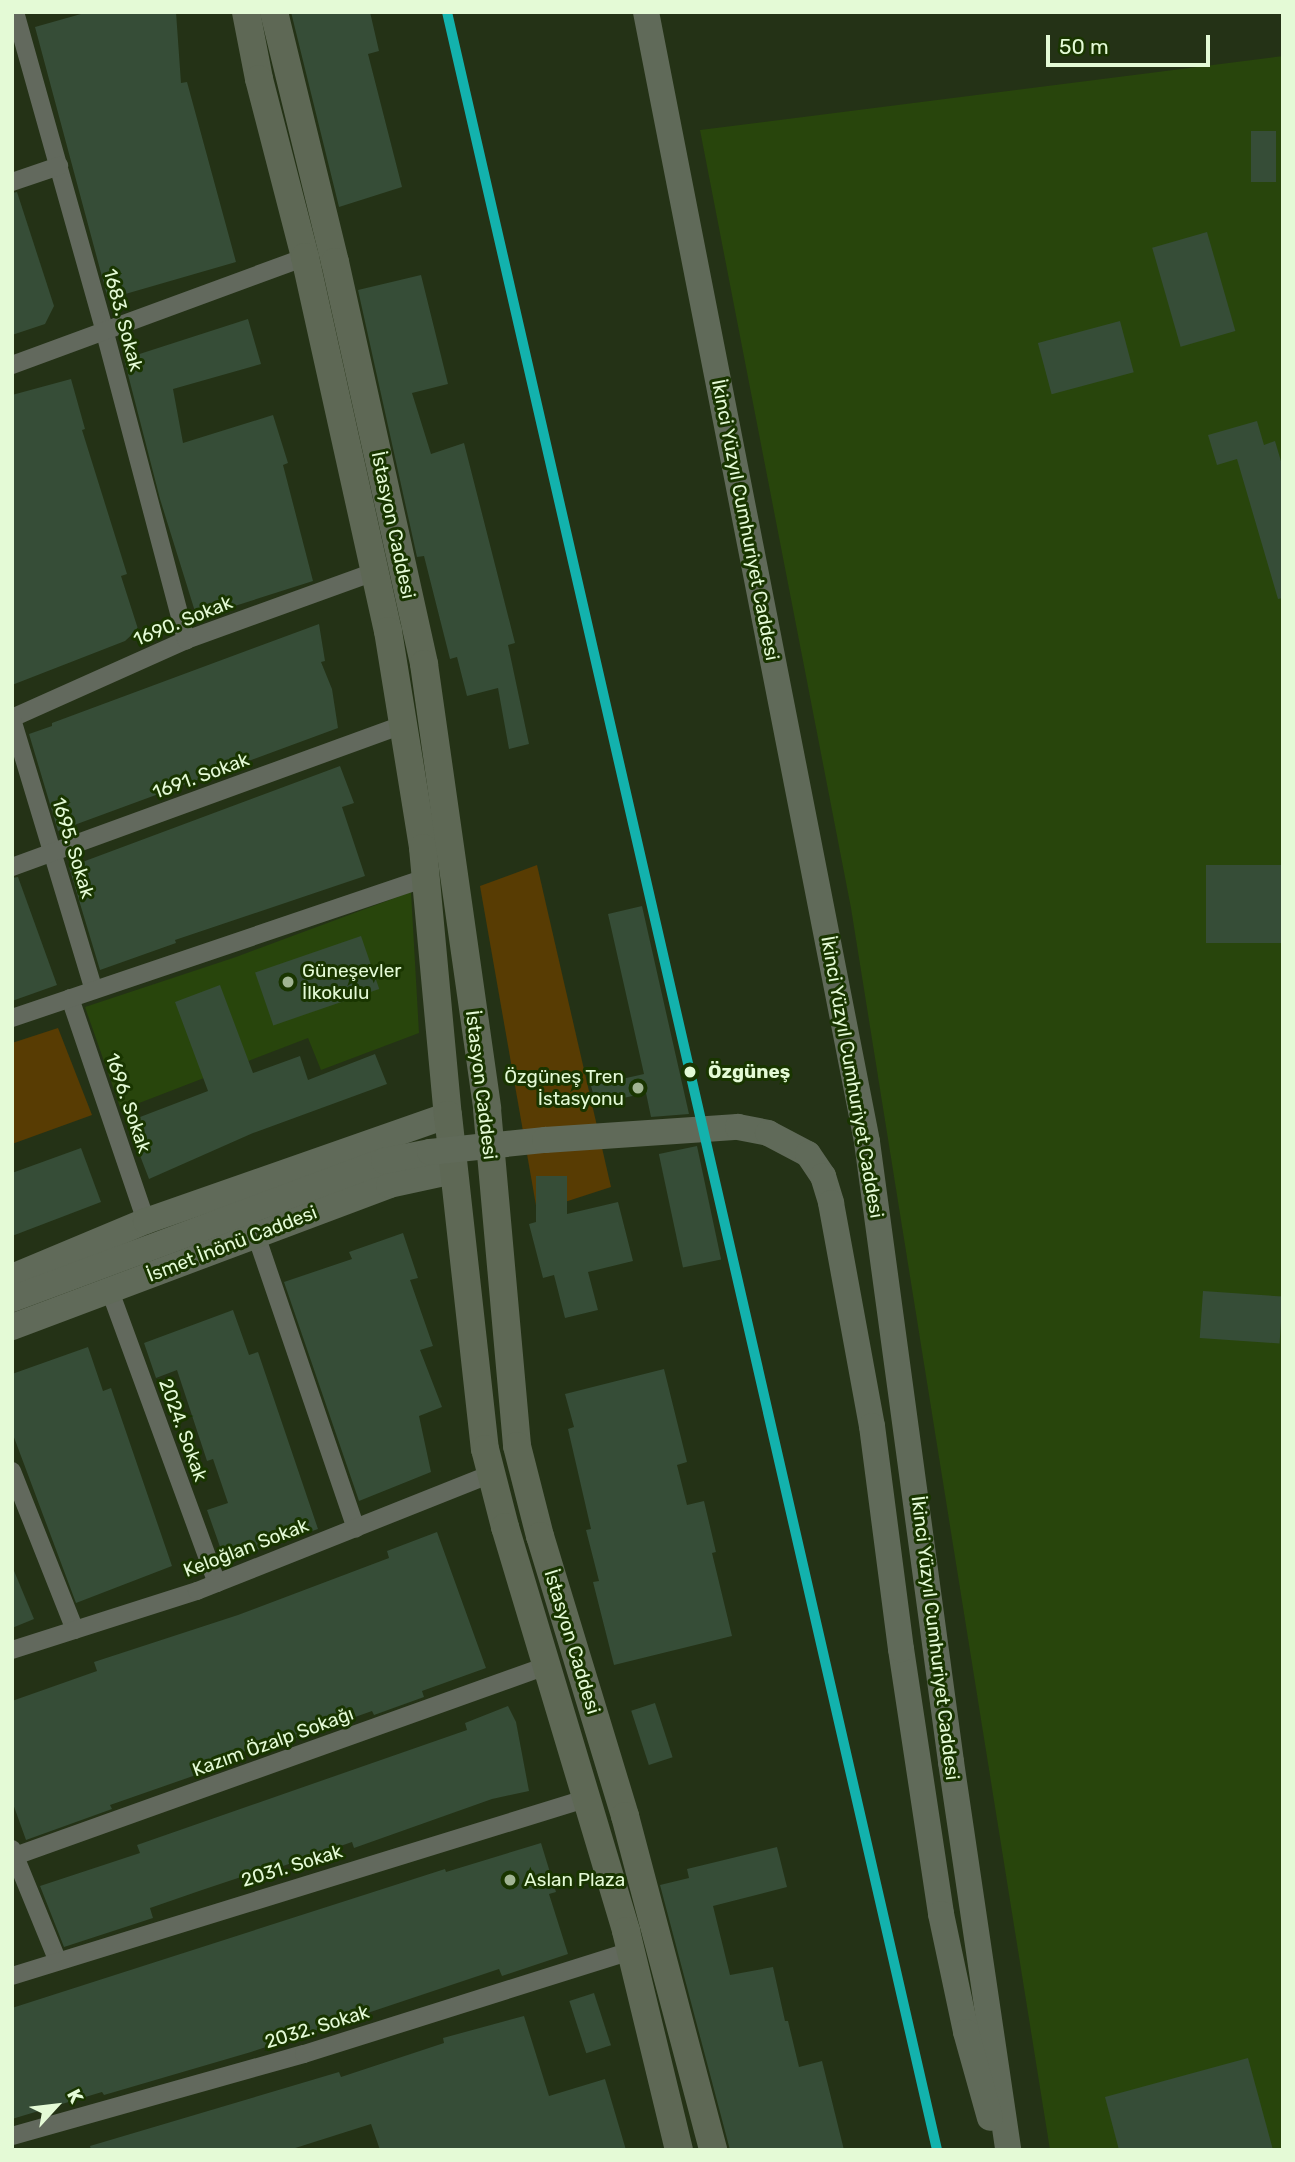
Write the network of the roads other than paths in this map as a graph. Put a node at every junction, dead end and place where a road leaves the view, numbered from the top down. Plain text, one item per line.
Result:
1 (16, 12) edge
2 (246, 12) edge
3 (274, 12) edge
4 (646, 12) edge
5 (59, 166) junction
6 (12, 183) edge
7 (305, 257) junction
8 (105, 332) junction
9 (12, 365) edge
10 (374, 572) junction
11 (186, 640) junction
12 (12, 718) edge
13 (403, 725) junction
14 (52, 853) junction
15 (12, 867) edge
16 (426, 878) junction
17 (94, 990) junction
18 (70, 998) junction
19 (12, 1018) edge
20 (487, 1109) junction
21 (448, 1115) junction
22 (492, 1167) junction
23 (454, 1171) junction
24 (146, 1221) junction
25 (256, 1235) junction
26 (12, 1277) edge
27 (110, 1291) junction
28 (12, 1299) edge
29 (12, 1327) edge
30 (12, 1471) edge
31 (491, 1474) junction
32 (356, 1528) junction
33 (217, 1583) junction
34 (75, 1630) junction
35 (12, 1650) edge
36 (546, 1666) junction
37 (585, 1799) junction
38 (14, 1853) edge
39 (631, 1951) junction
40 (57, 1959) junction
41 (12, 1976) edge
42 (12, 2136) edge
43 (679, 2150) edge
44 (713, 2150) edge
45 (999, 2150) edge
46 (1008, 2150) edge

1 - 5 street, 1683. Sokak
2 - 7 main road, İstasyon Caddesi
3 - 20 main road, İstasyon Caddesi
4 - 46 main road, İkinci Yüzyıl Cumhuriyet Caddesi
5 - 6 street
5 - 8 street, 1683. Sokak
7 - 8 street
7 - 10 main road, İstasyon Caddesi
8 - 9 street
8 - 11 street, 1683. Sokak
10 - 11 street, 1690. Sokak
10 - 13 main road, İstasyon Caddesi
11 - 12 street, 1690. Sokak
12 - 14 street, 1695. Sokak
13 - 14 street, 1691. Sokak
13 - 16 main road, İstasyon Caddesi
14 - 15 street, 1691. Sokak
14 - 17 street, 1695. Sokak
16 - 17 street
16 - 21 main road, İstasyon Caddesi
17 - 18 street
18 - 19 street
18 - 24 street, 1696. Sokak
20 - 21 main road
20 - 22 main road, İstasyon Caddesi
21 - 23 main road, İstasyon Caddesi
21 - 24 main road
22 - 23 main road
22 - 44 main road, İstasyon Caddesi
23 - 25 main road, İsmet İnönü Caddesi
23 - 31 main road, İstasyon Caddesi
24 - 26 main road
25 - 27 main road, İsmet İnönü Caddesi
25 - 32 street
27 - 29 main road, İsmet İnönü Caddesi
27 - 33 street, 2024. Sokak
28 - 45 main road, bridge
30 - 34 street
31 - 32 street, Keloğlan Sokak
31 - 36 main road, İstasyon Caddesi
32 - 33 street, Keloğlan Sokak
33 - 34 street, Keloğlan Sokak
34 - 35 street, Keloğlan Sokak
36 - 37 main road, İstasyon Caddesi
36 - 38 street, Kazım Özalp Sokağı
37 - 39 main road, İstasyon Caddesi
37 - 40 street, 2031. Sokak
38 - 40 street
39 - 42 street, 2032. Sokak
39 - 43 main road, İstasyon Caddesi
40 - 41 street, 2031. Sokak

